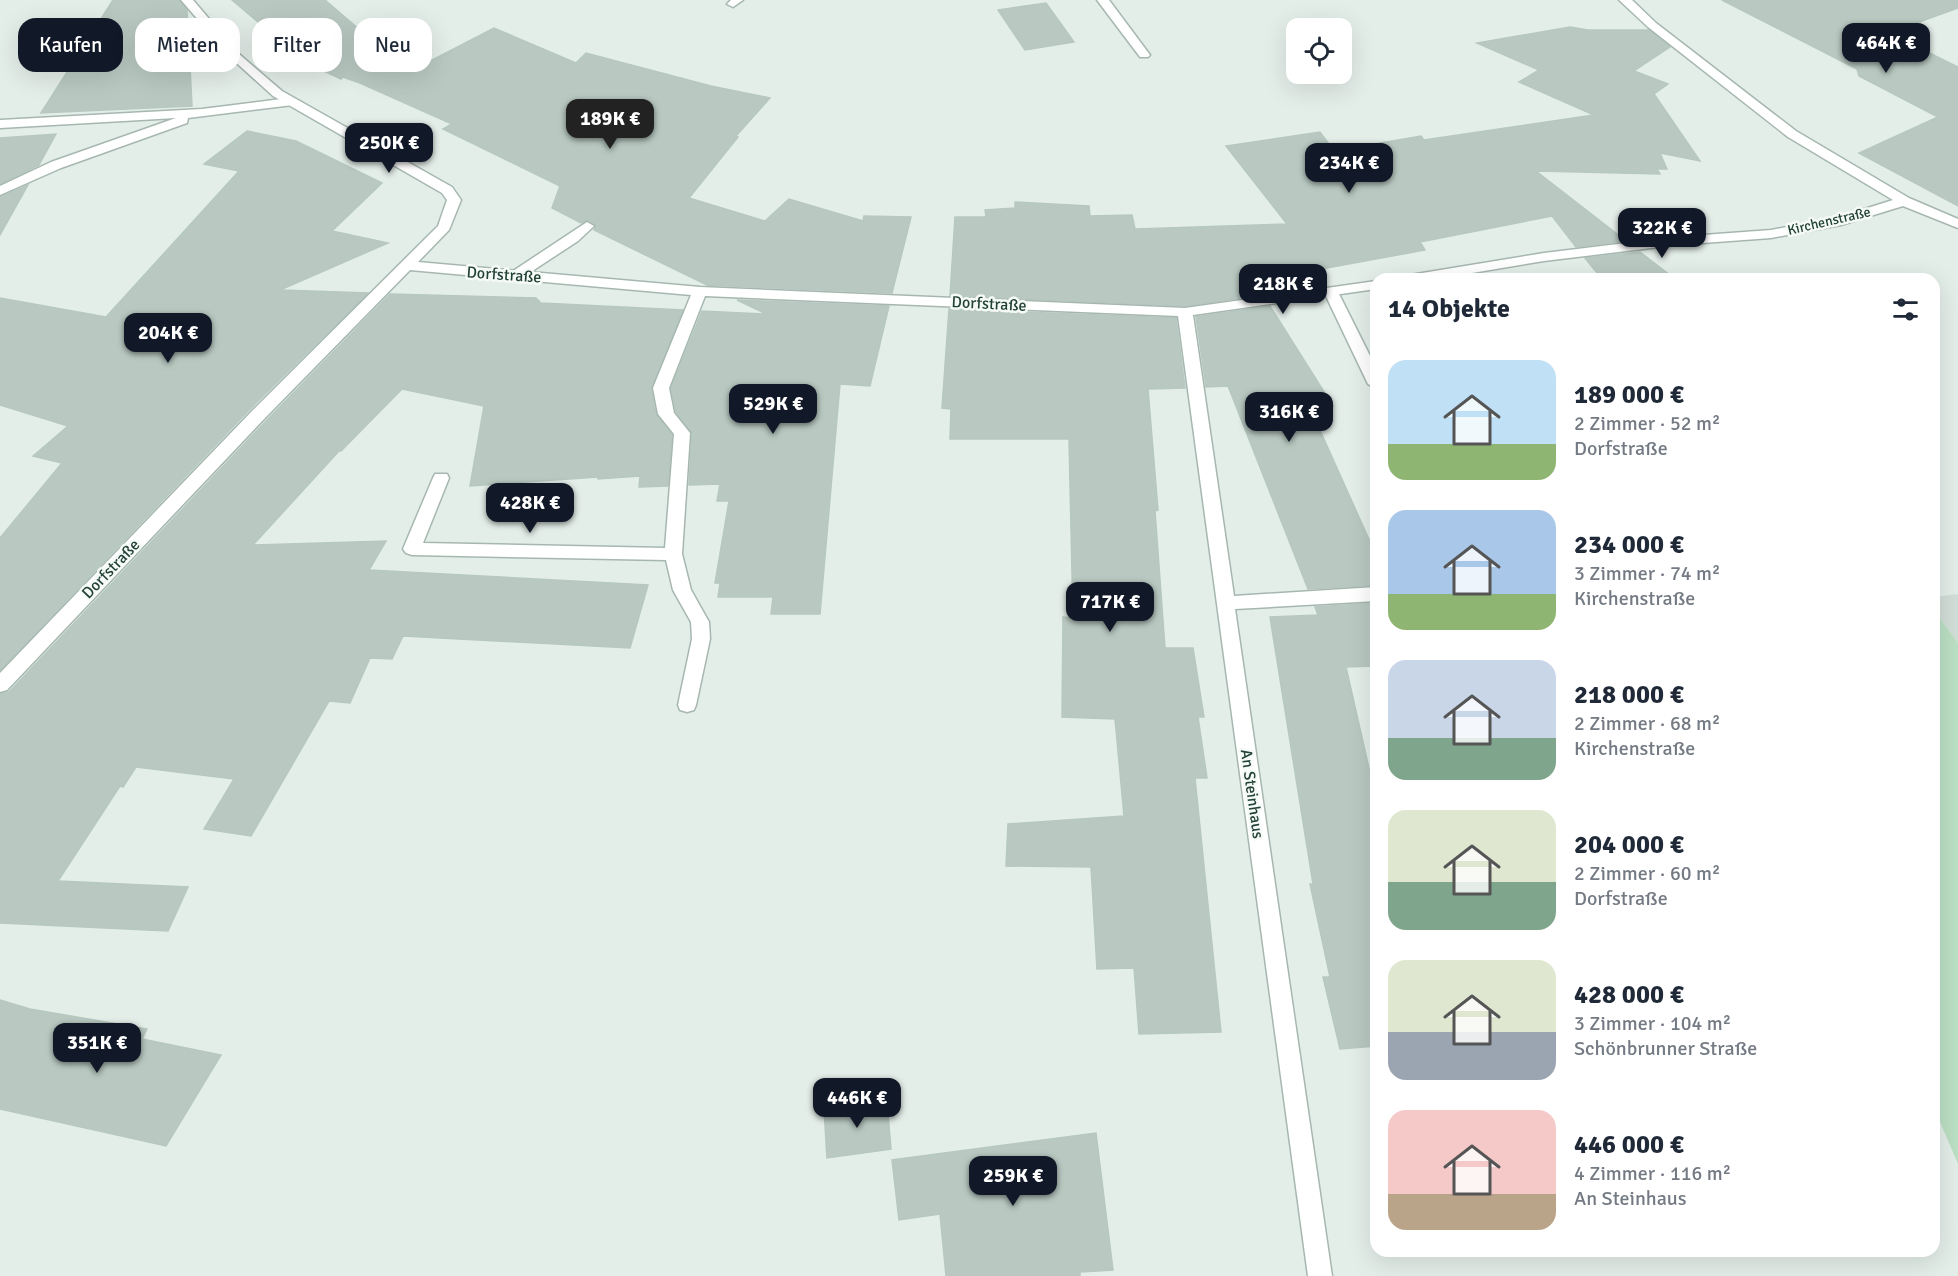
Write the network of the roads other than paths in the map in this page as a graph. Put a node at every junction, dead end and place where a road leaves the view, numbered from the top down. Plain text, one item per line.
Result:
1 (187, 0) edge
2 (1103, 0) edge
3 (1625, 0) edge
4 (1144, 56) dead end
5 (289, 102) junction
6 (202, 113) junction
7 (0, 124) edge
8 (0, 192) edge
9 (1904, 201) junction
10 (1958, 224) edge
11 (587, 226) dead end
12 (406, 265) junction
13 (1447, 273) edge
14 (514, 276) junction
15 (1370, 286) edge
16 (700, 291) junction
17 (1331, 292) junction
18 (1185, 312) junction
19 (1370, 372) edge
20 (441, 478) dead end
21 (673, 554) junction
22 (1370, 594) edge
23 (1224, 603) junction
24 (0, 685) edge
25 (687, 705) dead end
26 (1320, 1276) edge

1 - 5 street
2 - 4 street
3 - 9 street, Kirchenstraße
5 - 6 street
5 - 12 street
6 - 7 street
6 - 8 street
9 - 10 street
9 - 13 street, Kirchenstraße
11 - 14 street
12 - 14 street, Dorfstraße
12 - 24 street, Dorfstraße
14 - 16 street, Dorfstraße
15 - 17 street
16 - 18 street, Dorfstraße
16 - 21 street
17 - 18 street
17 - 19 street
18 - 23 street, An Steinhaus
20 - 21 street
21 - 25 street
22 - 23 street
23 - 26 street, An Steinhaus

